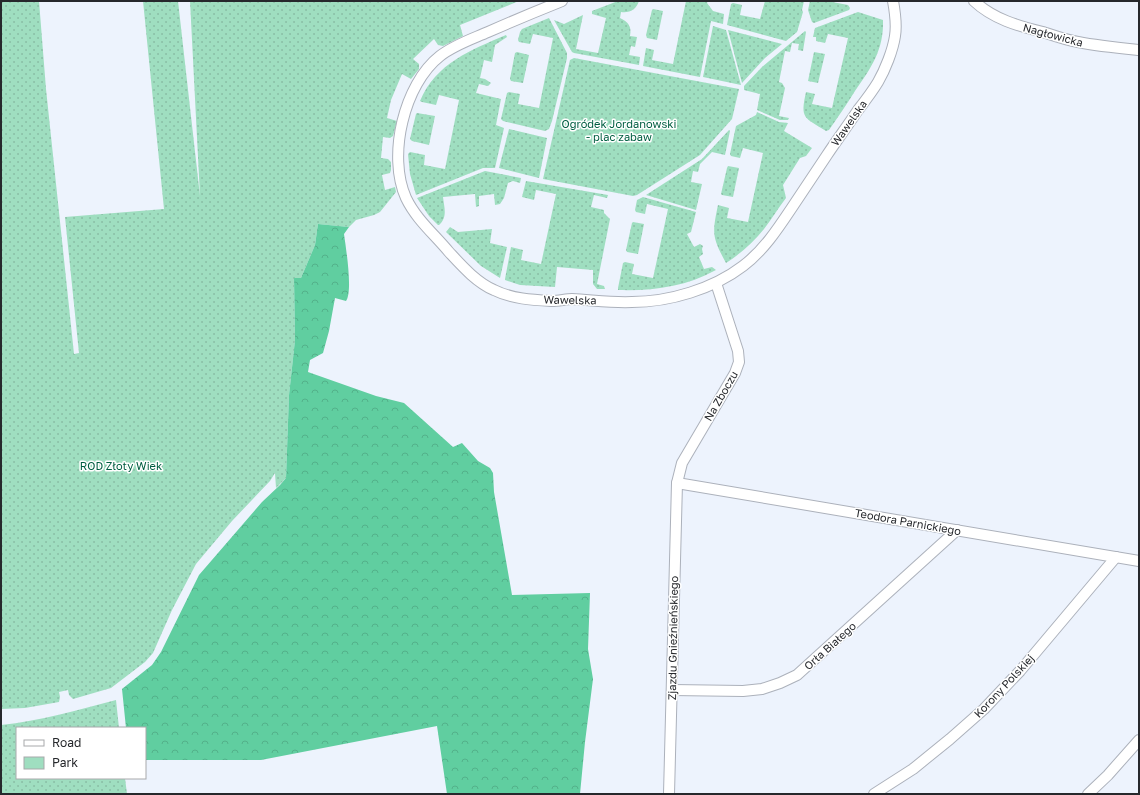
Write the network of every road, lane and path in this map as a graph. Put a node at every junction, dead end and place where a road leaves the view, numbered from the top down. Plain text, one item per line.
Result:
1 (562, 1) edge
2 (893, 1) edge
3 (974, 1) edge
4 (1139, 50) edge
5 (716, 283) junction
6 (677, 483) junction
7 (957, 530) junction
8 (1116, 557) junction
9 (1139, 561) edge
10 (672, 690) junction
11 (1139, 740) edge
12 (669, 794) edge
13 (874, 794) edge
14 (1088, 794) edge

1 - 5 street, Wawelska
2 - 5 street, Wawelska
3 - 4 street, Nagłowicka
5 - 6 street, Na Zboczu
6 - 7 street, Teodora Parnickiego
6 - 10 street, Zjazdu Gnieźnieńskiego
7 - 8 street, Teodora Parnickiego
7 - 10 street, Orła Białego
8 - 9 street, Teodora Parnickiego
8 - 13 street, Korony Polskiej
10 - 12 street, Zjazdu Gnieźnieńskiego
11 - 14 street

